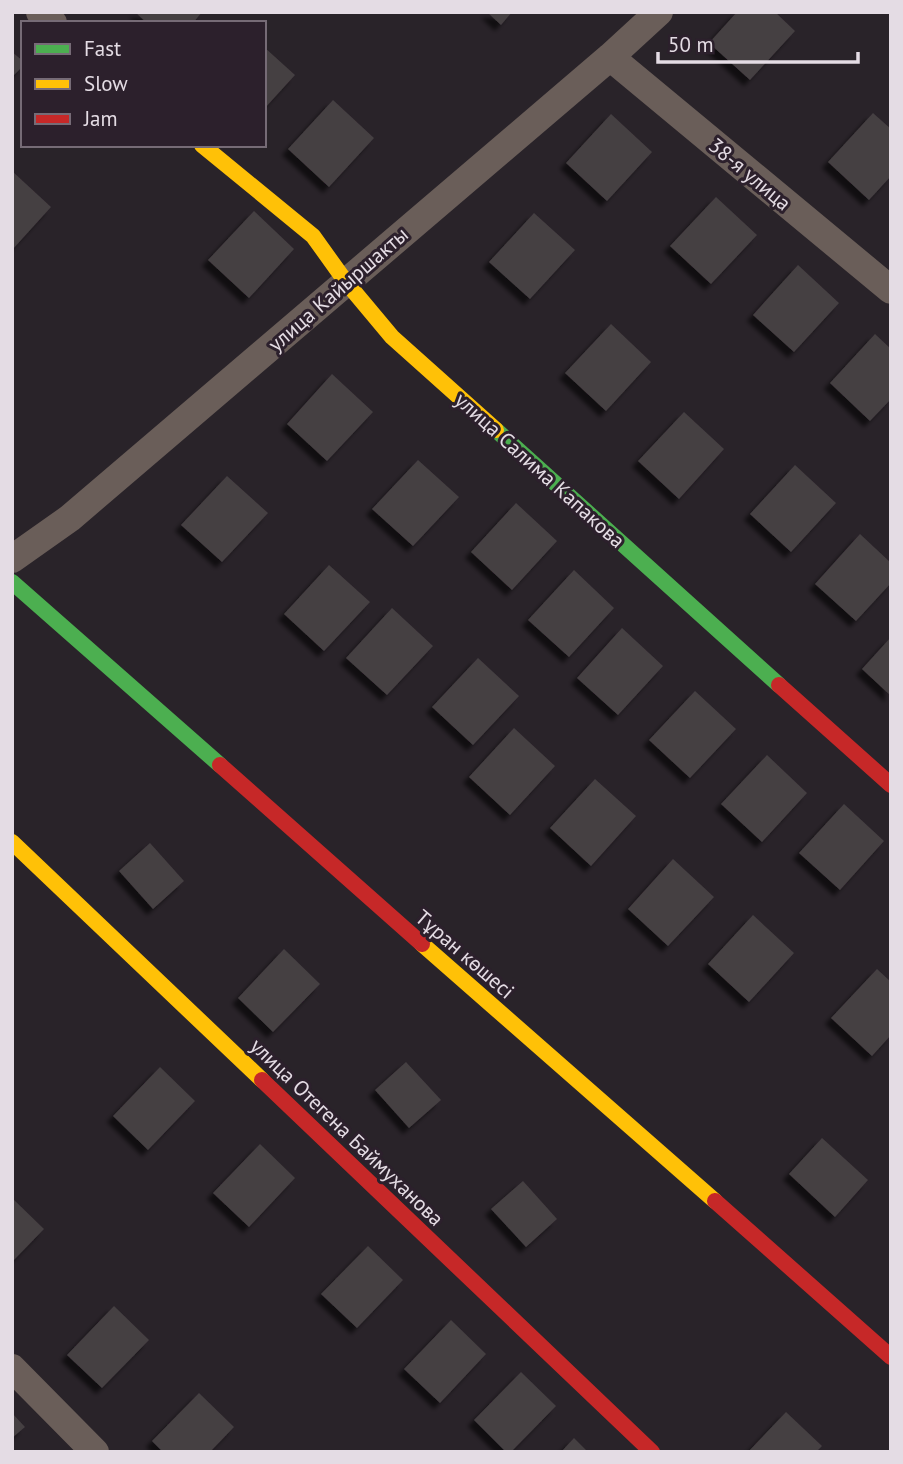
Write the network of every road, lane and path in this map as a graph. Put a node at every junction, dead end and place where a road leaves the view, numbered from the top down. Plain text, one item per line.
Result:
1 (659, 12) edge
2 (610, 57) junction
3 (204, 147) edge
4 (346, 282) junction
5 (891, 290) edge
6 (12, 559) edge
7 (12, 582) edge
8 (891, 785) edge
9 (12, 842) edge
10 (891, 1356) edge
11 (12, 1368) edge
12 (95, 1452) edge
13 (652, 1452) edge

1 - 2 street, улица Кайыршакты
2 - 4 street, улица Кайыршакты
2 - 5 street, 38-я улица
3 - 4 street, улица Салима Капакова
4 - 6 street, улица Кайыршакты
4 - 8 street, улица Салима Капакова
7 - 10 street, Тұран көшесі
9 - 13 street, улица Отегена Баймуханова
11 - 12 street

